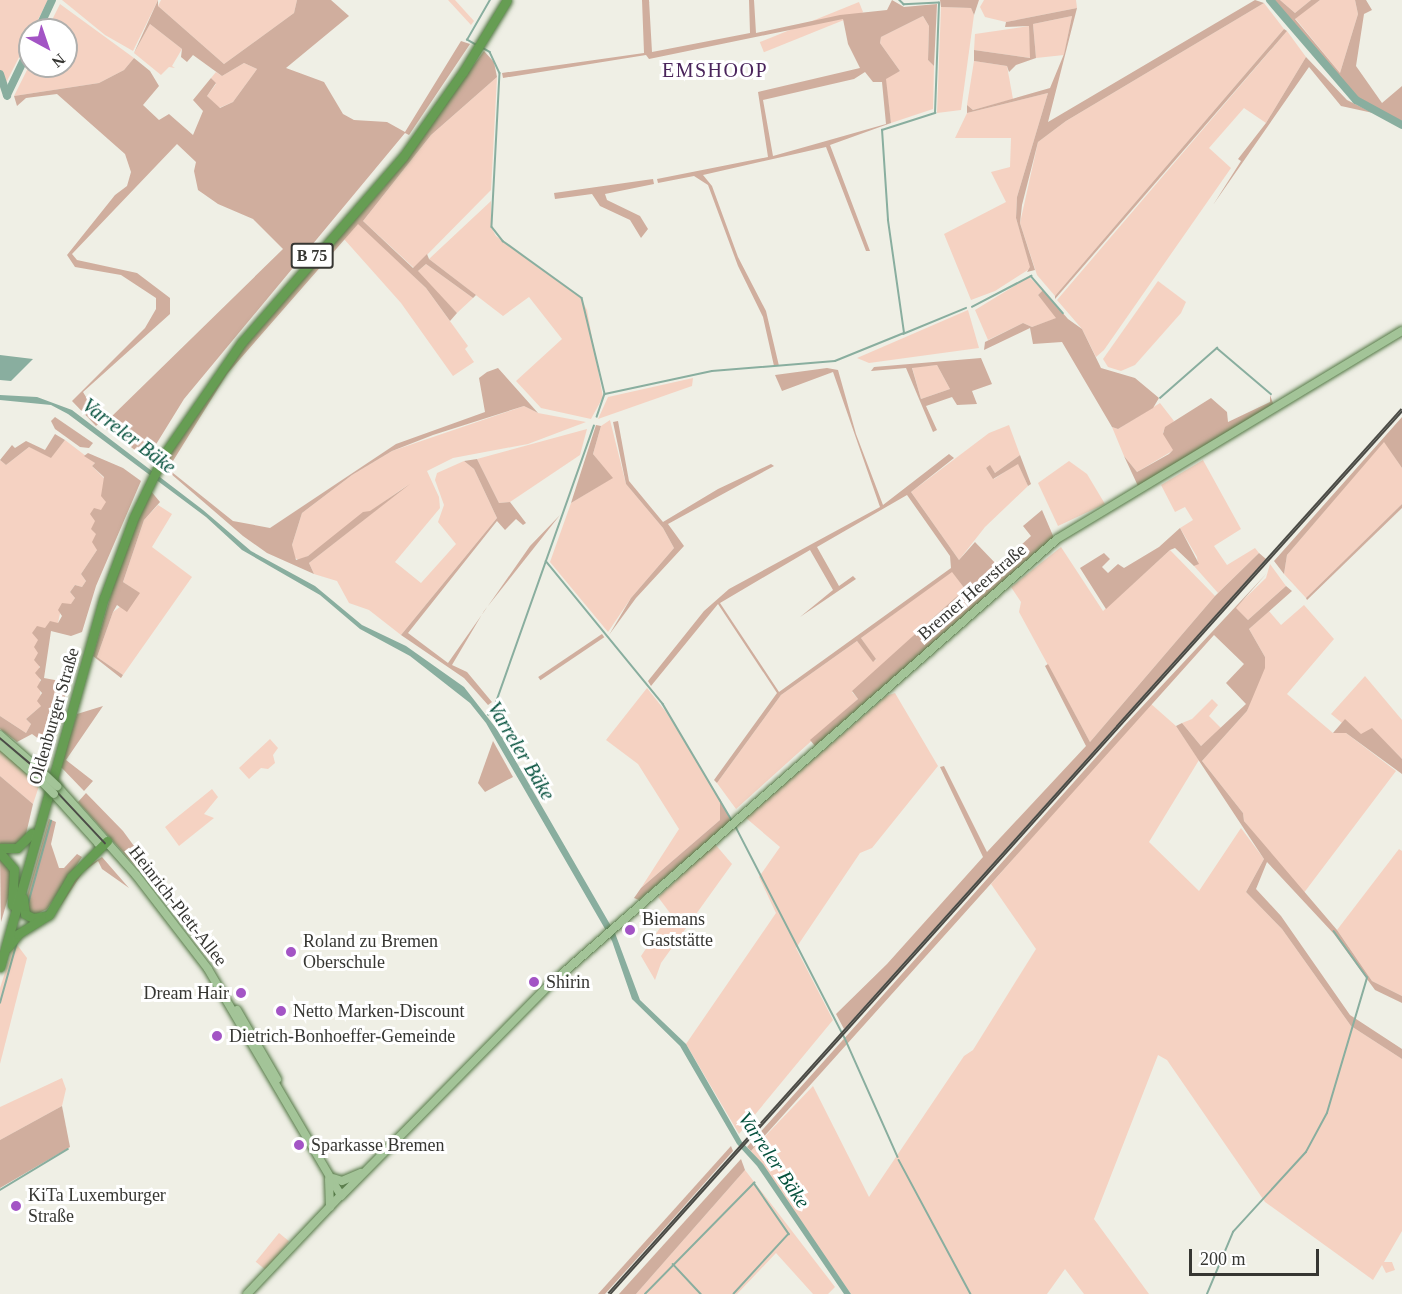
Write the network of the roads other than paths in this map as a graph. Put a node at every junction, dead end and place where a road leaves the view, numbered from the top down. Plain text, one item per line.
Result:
1 (501, 0) edge
2 (507, 0) edge
3 (481, 40) junction
4 (1402, 331) edge
5 (147, 481) junction
6 (0, 735) edge
7 (0, 745) edge
8 (40, 775) junction
9 (32, 833) junction
10 (107, 842) junction
11 (0, 848) edge
12 (0, 853) edge
13 (25, 878) junction
14 (12, 905) junction
15 (51, 912) junction
16 (2, 949) edge
17 (0, 967) edge
18 (386, 1151) junction
19 (360, 1173) junction
20 (332, 1182) junction
21 (341, 1196) junction
22 (330, 1207) junction
23 (247, 1294) edge

1 - 3 highway, B 75
2 - 3 highway, B 75
3 - 5 highway, B 75
4 - 18 main road, Bremer Heerstraße
5 - 9 highway, Oldenburger Straße / B 75
5 - 13 highway, Oldenburger Straße / B 75
6 - 8 main road, Heinrich-Plett-Allee
7 - 8 main road, Heinrich-Plett-Allee
8 - 10 main road, Heinrich-Plett-Allee, bridge
9 - 11 highway
9 - 14 highway, Oldenburger Straße / B 75
10 - 15 highway
10 - 20 main road, Heinrich-Plett-Allee
12 - 14 highway
13 - 15 highway
13 - 16 highway, Oldenburger Straße / B 75
14 - 16 highway, Oldenburger Straße / B 75
15 - 16 highway
16 - 17 highway, Oldenburger Straße / B 75
18 - 19 main road
18 - 21 main road
19 - 20 main road
19 - 21 main road
20 - 21 main road, Heinrich-Plett-Allee
20 - 22 main road
21 - 22 main road
22 - 23 main road

